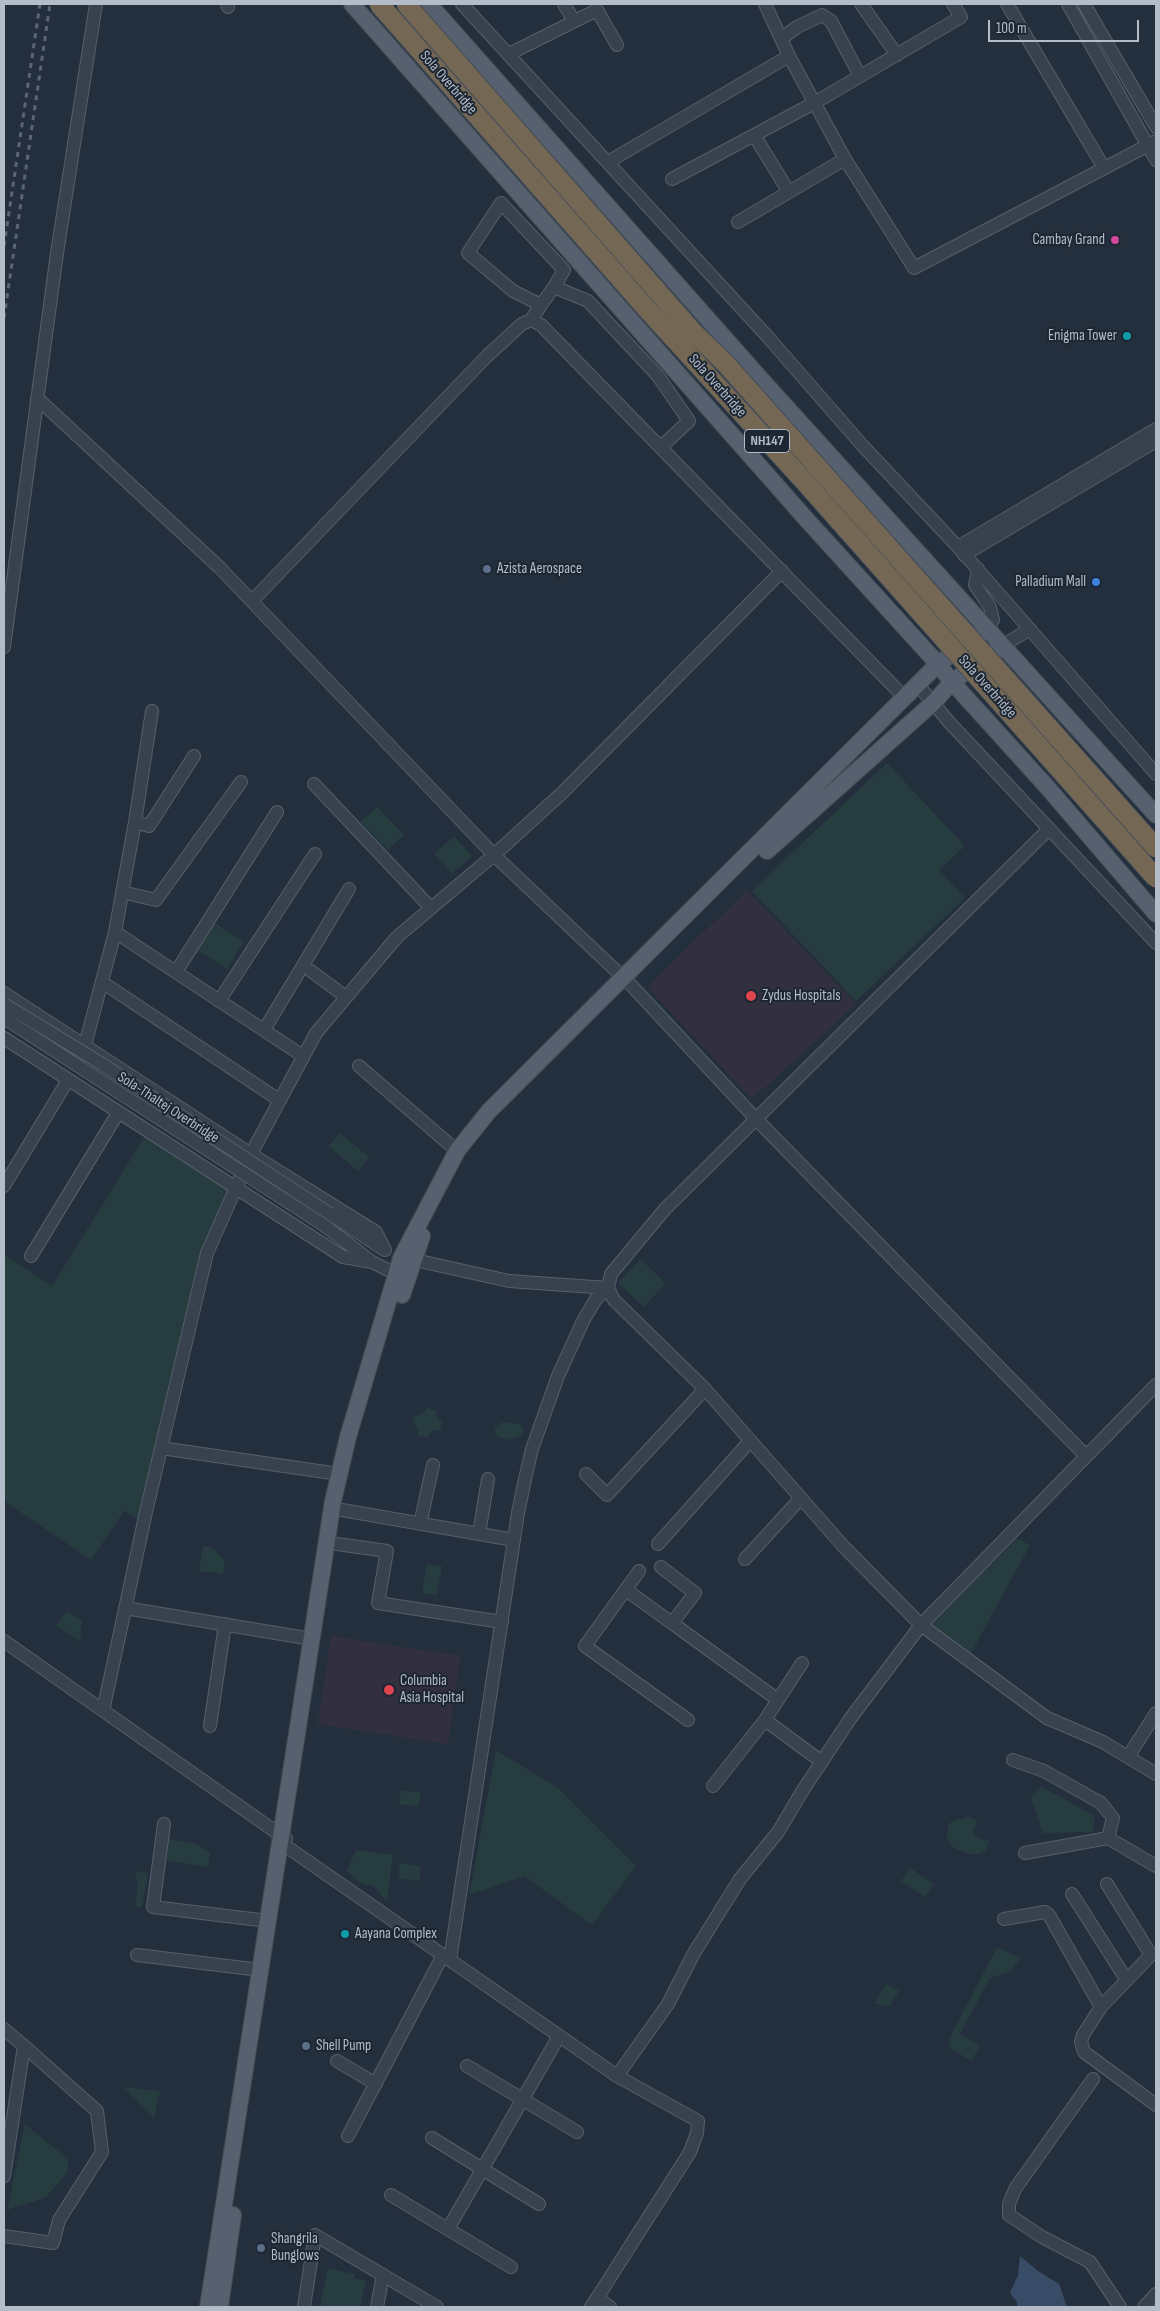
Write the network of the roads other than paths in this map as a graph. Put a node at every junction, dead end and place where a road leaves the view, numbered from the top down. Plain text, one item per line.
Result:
1 (96, 4) edge
2 (352, 4) edge
3 (379, 4) edge
4 (406, 4) edge
5 (429, 4) edge
6 (462, 4) edge
7 (564, 4) edge
8 (765, 4) edge
9 (861, 4) edge
10 (953, 4) edge
11 (1007, 4) edge
12 (1068, 4) edge
13 (1084, 4) edge
14 (574, 21) junction
15 (782, 38) junction
16 (617, 45) dead end
17 (509, 54) junction
18 (897, 55) junction
19 (789, 56) junction
20 (860, 76) junction
21 (816, 102) junction
22 (1156, 126) edge
23 (754, 135) junction
24 (1152, 143) edge
25 (845, 159) junction
26 (1156, 160) edge
27 (608, 162) junction
28 (1104, 168) junction
29 (672, 179) dead end
30 (789, 192) junction
31 (738, 222) dead end
32 (554, 287) junction
33 (617, 302) junction
34 (541, 305) junction
35 (531, 320) junction
36 (37, 398) junction
37 (689, 421) junction
38 (1156, 429) edge
39 (1156, 440) edge
40 (661, 447) junction
41 (961, 551) junction
42 (978, 570) junction
43 (782, 571) junction
44 (252, 601) junction
45 (987, 628) junction
46 (1030, 629) junction
47 (1002, 646) junction
48 (4, 647) edge
49 (938, 664) junction
50 (952, 682) junction
51 (918, 685) junction
52 (905, 698) junction
53 (934, 702) junction
54 (152, 711) dead end
55 (194, 756) dead end
56 (1156, 774) edge
57 (241, 782) dead end
58 (314, 784) dead end
59 (277, 812) dead end
60 (1156, 816) edge
61 (135, 822) junction
62 (1049, 829) junction
63 (1156, 848) edge
64 (315, 854) dead end
65 (494, 855) junction
66 (1156, 878) edge
67 (349, 889) dead end
68 (122, 892) junction
69 (431, 908) junction
70 (1156, 914) edge
71 (115, 932) junction
72 (1156, 943) edge
73 (311, 971) dead end
74 (176, 972) junction
75 (626, 981) junction
76 (102, 982) junction
77 (4, 993) edge
78 (346, 997) junction
79 (219, 1000) junction
80 (4, 1004) edge
81 (4, 1018) edge
82 (264, 1030) junction
83 (4, 1038) edge
84 (85, 1045) junction
85 (303, 1056) junction
86 (359, 1066) dead end
87 (68, 1080) junction
88 (280, 1100) junction
89 (118, 1113) junction
90 (757, 1120) junction
91 (457, 1151) junction
92 (251, 1154) junction
93 (4, 1186) edge
94 (236, 1188) junction
95 (327, 1220) junction
96 (385, 1250) junction
97 (31, 1256) dead end
98 (407, 1259) junction
99 (372, 1262) junction
100 (402, 1277) junction
101 (608, 1288) junction
102 (1156, 1385) edge
103 (705, 1390) junction
104 (750, 1441) junction
105 (161, 1448) junction
106 (1086, 1456) junction
107 (433, 1465) dead end
108 (339, 1474) junction
109 (586, 1474) dead end
110 (488, 1480) dead end
111 (801, 1498) junction
112 (342, 1510) junction
113 (420, 1524) junction
114 (479, 1534) junction
115 (514, 1540) junction
116 (337, 1544) junction
117 (658, 1544) dead end
118 (745, 1558) dead end
119 (661, 1567) dead end
120 (640, 1571) dead end
121 (626, 1590) junction
122 (125, 1608) junction
123 (502, 1622) junction
124 (672, 1623) junction
125 (225, 1624) junction
126 (921, 1625) junction
127 (312, 1639) junction
128 (4, 1641) edge
129 (802, 1662) dead end
130 (778, 1700) junction
131 (103, 1711) junction
132 (1156, 1713) edge
133 (688, 1720) dead end
134 (765, 1720) junction
135 (210, 1726) dead end
136 (1128, 1757) junction
137 (1014, 1760) dead end
138 (822, 1762) junction
139 (1156, 1774) edge
140 (713, 1786) dead end
141 (164, 1824) dead end
142 (1108, 1838) junction
143 (287, 1842) junction
144 (1025, 1853) dead end
145 (1156, 1866) edge
146 (1107, 1884) dead end
147 (1072, 1894) dead end
148 (1004, 1919) dead end
149 (268, 1921) junction
150 (137, 1955) dead end
151 (1154, 1955) edge
152 (447, 1958) junction
153 (260, 1970) junction
154 (1126, 1979) junction
155 (1101, 2007) junction
156 (4, 2029) edge
157 (559, 2036) junction
158 (24, 2046) junction
159 (337, 2061) dead end
160 (467, 2066) dead end
161 (617, 2076) junction
162 (1093, 2079) dead end
163 (376, 2084) junction
164 (522, 2099) junction
165 (9, 2101) edge
166 (1156, 2106) edge
167 (578, 2132) dead end
168 (348, 2136) dead end
169 (432, 2138) dead end
170 (4, 2168) edge
171 (482, 2169) junction
172 (391, 2196) dead end
173 (540, 2204) dead end
174 (448, 2229) junction
175 (4, 2236) edge
176 (511, 2267) dead end
177 (382, 2275) junction
178 (1156, 2294) edge
179 (594, 2303) edge
180 (208, 2307) edge
181 (220, 2307) edge
182 (304, 2307) edge
183 (377, 2307) edge
184 (437, 2307) edge
185 (610, 2307) edge
186 (1120, 2307) edge
187 (1144, 2307) edge

1 - 36 street
2 - 33 main road
3 - 66 highway, Sola Overbridge / NH147, bridge
4 - 63 highway, Sola Overbridge / NH147, bridge
5 - 45 main road
6 - 17 street
7 - 14 street
8 - 15 street
9 - 18 street
10 - 18 street
11 - 28 street
12 - 24 street
13 - 22 street
14 - 16 street
14 - 17 street
15 - 19 street
15 - 20 street
17 - 27 street
18 - 20 street
19 - 21 street
19 - 27 street
20 - 21 street
21 - 23 street
21 - 25 street
23 - 29 street
23 - 30 street
24 - 26 street
24 - 28 street
25 - 28 street
25 - 30 street
27 - 41 street
30 - 31 street
32 - 34 street
32 - 34 street
32 - 37 street
33 - 37 street
33 - 49 main road
34 - 35 street
35 - 40 street
35 - 44 street
36 - 44 street
36 - 48 street
37 - 40 street
38 - 41 street
39 - 41 street
40 - 43 street
41 - 42 street
42 - 45 street
42 - 46 street
43 - 52 street
43 - 65 street
44 - 65 street
45 - 47 main road
45 - 49 main road
46 - 47 street
46 - 56 street
47 - 50 main road
47 - 60 main road
49 - 50 main road
49 - 51 main road
50 - 53 main road
50 - 70 main road
51 - 52 main road
51 - 53 street
52 - 75 main road
53 - 62 street
53 - 75 main road
54 - 61 street
55 - 61 street
57 - 68 street
58 - 69 street
59 - 74 street
61 - 68 street
62 - 72 street
62 - 90 street
64 - 79 street
65 - 69 street
65 - 75 street
67 - 82 street
68 - 71 street
69 - 78 street
71 - 74 street
71 - 76 street
73 - 78 street
74 - 79 street
75 - 90 street
75 - 91 main road
75 - 98 main road
76 - 84 street
76 - 88 street
77 - 84 street
78 - 85 street
79 - 82 street
80 - 95 street, Sola-Thaltej Overbridge, bridge
81 - 95 street, Sola-Thaltej Overbridge, bridge
82 - 85 street
83 - 87 street
84 - 92 street
85 - 88 street
86 - 91 street
87 - 89 street
87 - 93 street
88 - 92 street
89 - 94 street
89 - 97 street
90 - 101 street
90 - 106 street
91 - 98 main road
92 - 94 street
92 - 96 street
94 - 99 street
94 - 105 street
95 - 96 street
95 - 99 street
96 - 98 street
98 - 100 main road
98 - 101 street
99 - 100 street
100 - 108 main road
100 - 112 main road
101 - 103 street
101 - 115 street
102 - 106 street
103 - 104 street
103 - 109 street
104 - 111 street
104 - 117 street
105 - 108 street
105 - 122 street
106 - 126 street
107 - 113 street
108 - 127 main road
110 - 114 street
111 - 118 street
111 - 126 street
112 - 113 street
112 - 116 main road
113 - 114 street
114 - 115 street
115 - 123 street
116 - 123 street
116 - 143 main road
119 - 124 street
120 - 121 street
121 - 124 street
121 - 133 street
122 - 125 street
122 - 131 street
123 - 152 street
124 - 130 street
125 - 127 street
125 - 135 street
126 - 136 street
126 - 138 street
127 - 143 main road
128 - 131 street
129 - 130 street
130 - 134 street
131 - 143 street
132 - 136 street
134 - 138 street
134 - 140 street
136 - 139 street
137 - 142 street
138 - 161 street
141 - 149 street
142 - 144 street
142 - 145 street
143 - 149 main road
143 - 152 street
143 - 181 main road
146 - 151 street
147 - 154 street
148 - 155 street
149 - 153 main road
150 - 153 street
151 - 154 street
152 - 157 street
152 - 163 street
153 - 180 main road
154 - 155 street
155 - 166 street
156 - 158 street
157 - 161 street
157 - 164 street
158 - 165 street
158 - 175 street
159 - 163 street
160 - 164 street
161 - 179 street
162 - 186 street
163 - 168 street
164 - 167 street
164 - 171 street
165 - 170 street
169 - 171 street
171 - 173 street
171 - 174 street
172 - 174 street
174 - 176 street
177 - 182 street
177 - 183 street
177 - 184 street
178 - 187 street
179 - 185 street

